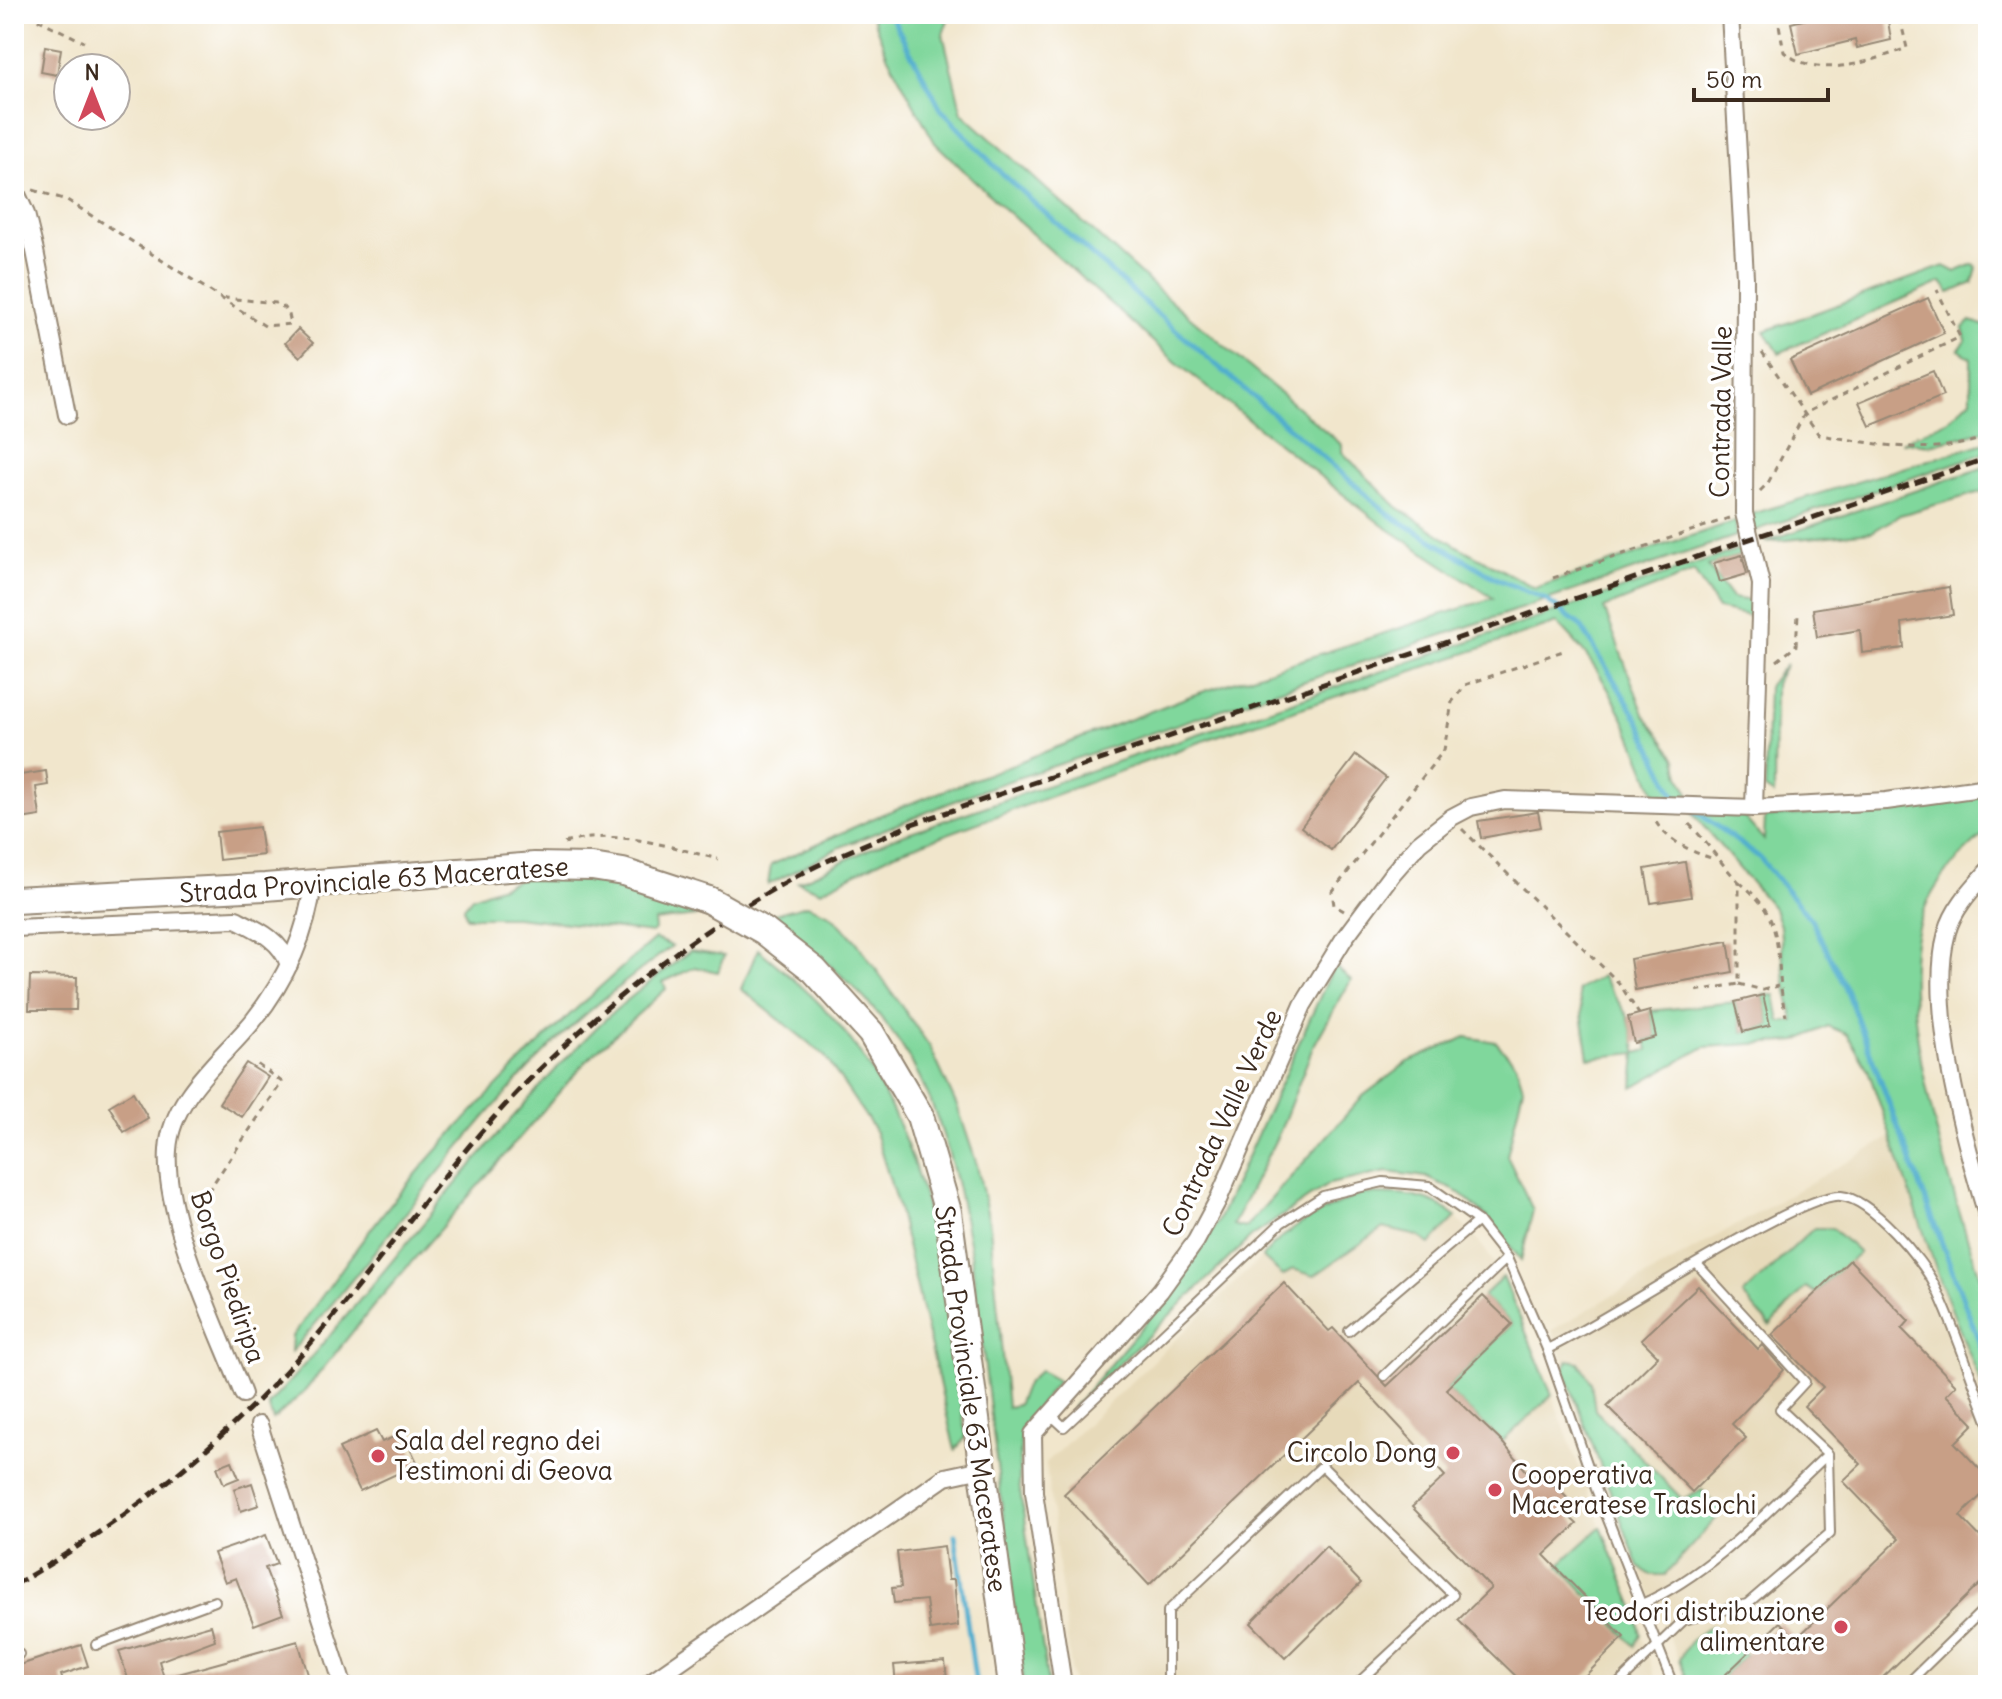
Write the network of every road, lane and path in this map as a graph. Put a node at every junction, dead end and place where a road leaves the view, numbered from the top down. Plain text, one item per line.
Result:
1 (27, 14) edge
2 (1730, 14) edge
3 (1777, 14) edge
4 (1899, 14) edge
5 (1941, 14) edge
6 (1901, 23) junction
7 (84, 42) dead end
8 (21, 188) edge
9 (1937, 290) dead end
10 (225, 298) junction
11 (1746, 329) junction
12 (1805, 413) junction
13 (67, 415) dead end
14 (1988, 436) edge
15 (1744, 506) junction
16 (1553, 578) dead end
17 (1798, 615) dead end
18 (1563, 651) dead end
19 (1758, 673) junction
20 (1988, 787) edge
21 (1650, 805) junction
22 (1678, 805) junction
23 (1754, 808) junction
24 (1452, 817) junction
25 (559, 845) dead end
26 (718, 859) dead end
27 (1715, 859) junction
28 (1988, 871) edge
29 (1739, 882) junction
30 (313, 883) junction
31 (14, 900) edge
32 (1358, 921) junction
33 (14, 928) edge
34 (289, 965) junction
35 (1739, 984) junction
36 (1779, 986) junction
37 (1695, 991) dead end
38 (1639, 1014) dead end
39 (1786, 1016) dead end
40 (254, 1062) dead end
41 (177, 1214) junction
42 (1988, 1218) edge
43 (1478, 1221) junction
44 (1507, 1258) junction
45 (1697, 1264) junction
46 (1349, 1331) dead end
47 (1547, 1349) junction
48 (1384, 1376) dead end
49 (243, 1394) dead end
50 (1049, 1414) junction
51 (1988, 1421) edge
52 (259, 1425) dead end
53 (1828, 1454) junction
54 (982, 1469) junction
55 (215, 1601) dead end
56 (1642, 1604) junction
57 (1988, 1605) edge
58 (1658, 1644) junction
59 (96, 1645) dead end
60 (1166, 1683) edge
61 (343, 1685) edge
62 (646, 1685) edge
63 (1012, 1685) edge
64 (1063, 1685) edge
65 (1185, 1685) edge
66 (1356, 1685) edge
67 (1617, 1685) edge
68 (1673, 1685) edge
69 (1906, 1685) edge

1 - 7 path
2 - 11 street, Contrada Valle
3 - 6 path
4 - 6 path
5 - 6 path
8 - 10 path
8 - 13 street
9 - 12 path
10 - 10 path
11 - 12 path
11 - 15 street, Contrada Valle
12 - 14 path
12 - 15 path
15 - 16 path
15 - 19 street, Contrada Valle
17 - 19 path
18 - 32 path
19 - 23 street, Contrada Valle
20 - 23 street, Contrada Valle Verde
21 - 22 street, Contrada Valle Verde
21 - 24 street, Contrada Valle Verde
21 - 27 path
22 - 23 street, Contrada Valle Verde
22 - 27 path
24 - 32 street, Contrada Valle Verde
24 - 38 path
25 - 26 path
27 - 29 path
28 - 42 street
29 - 35 path
29 - 36 path
30 - 31 main road, Strada Provinciale 63 Maceratese
30 - 34 street, Borgo Piediripa
30 - 54 main road, Strada Provinciale 63 Maceratese, bridge
32 - 50 street, Contrada Valle Verde
33 - 34 street
34 - 41 street, Borgo Piediripa
35 - 36 path
35 - 37 path
36 - 39 path
40 - 41 path
41 - 49 street, Borgo Piediripa
43 - 44 lane
43 - 46 lane
43 - 50 lane
44 - 47 lane
44 - 48 lane
45 - 47 lane
45 - 51 lane
45 - 53 lane
47 - 56 lane
50 - 64 street, Contrada Valle Verde
52 - 61 street
53 - 56 lane
53 - 58 lane
54 - 62 street
54 - 63 main road, Strada Provinciale 63 Maceratese
55 - 59 lane
56 - 58 lane
57 - 69 lane
58 - 67 lane
58 - 68 lane
60 - 65 lane
60 - 66 lane

